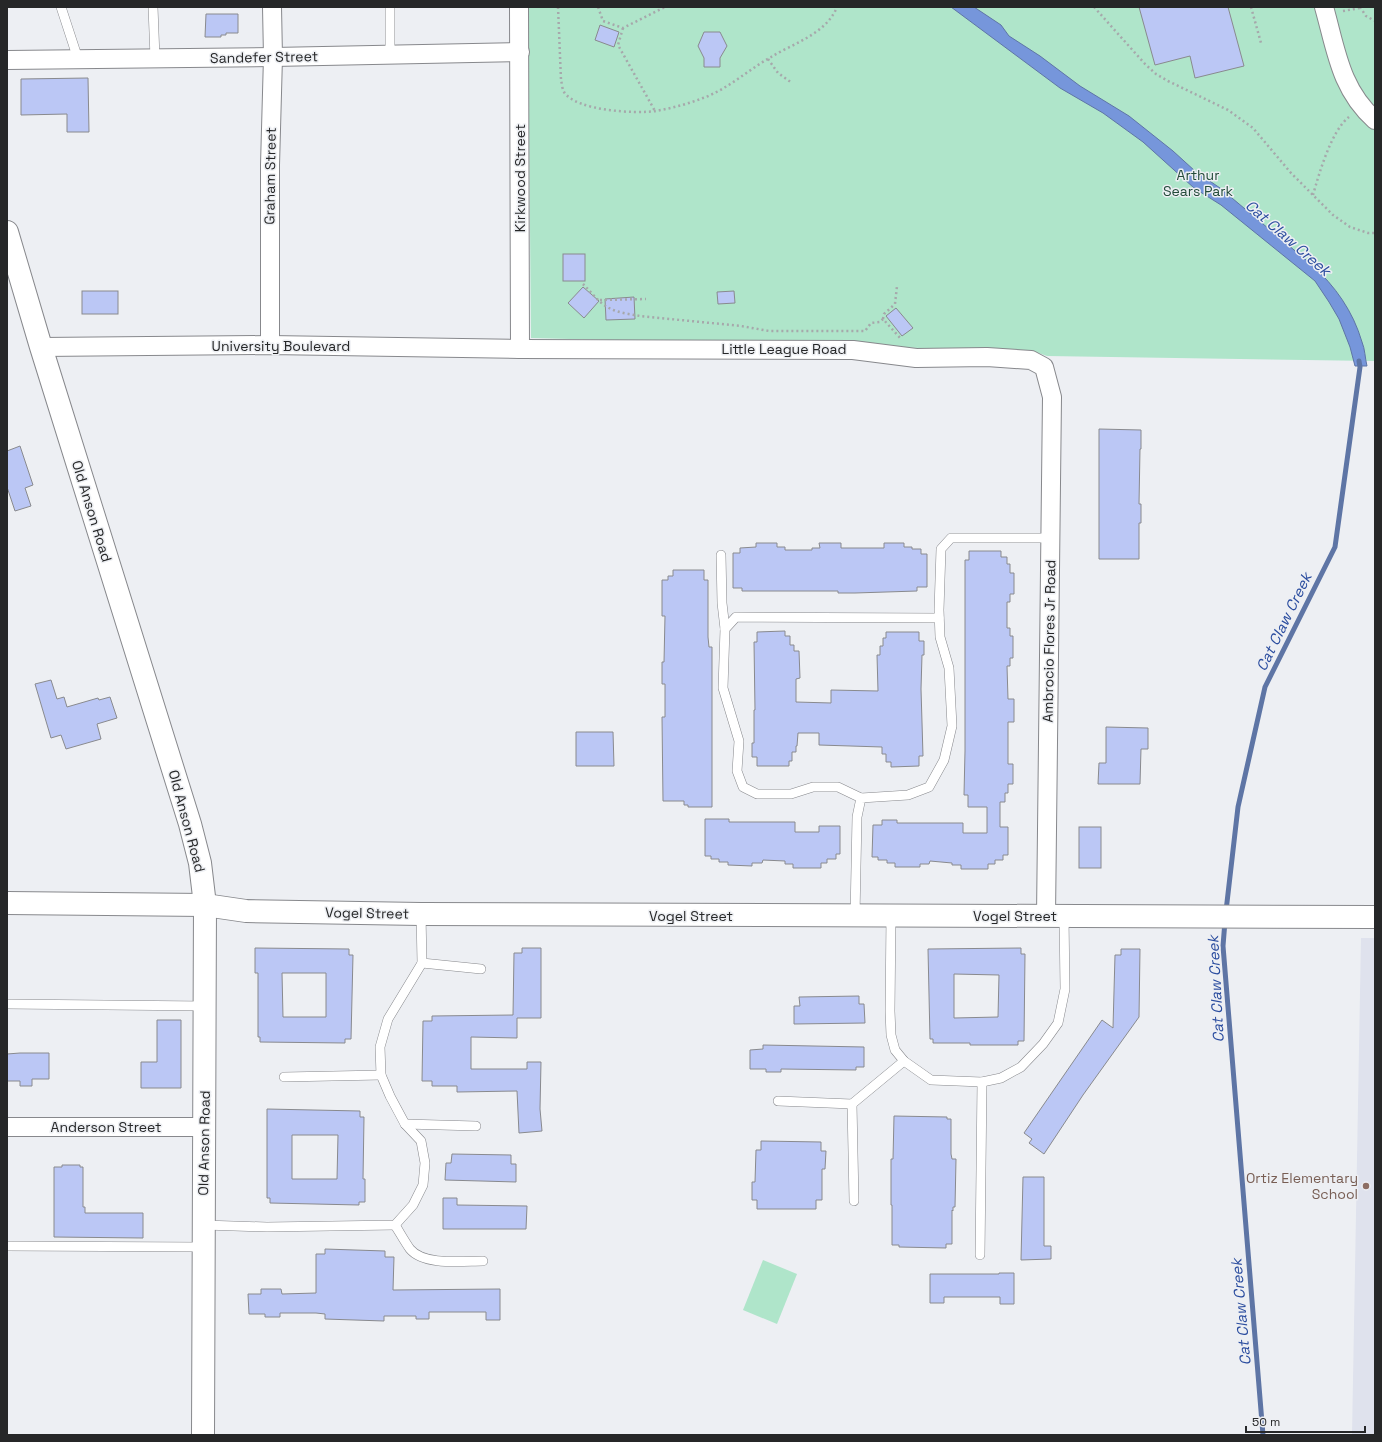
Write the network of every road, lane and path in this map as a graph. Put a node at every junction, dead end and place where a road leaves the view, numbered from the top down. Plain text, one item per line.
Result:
1 (60, 7) edge
2 (153, 7) edge
3 (272, 7) edge
4 (390, 7) edge
5 (519, 7) edge
6 (558, 7) edge
7 (598, 7) edge
8 (665, 7) edge
9 (837, 7) edge
10 (1094, 7) edge
11 (1251, 7) edge
12 (1324, 7) edge
13 (1360, 7) edge
14 (1375, 21) edge
15 (623, 28) junction
16 (1261, 43) dead end
17 (520, 52) junction
18 (390, 55) junction
19 (273, 57) junction
20 (155, 58) junction
21 (78, 59) junction
22 (768, 59) junction
23 (7, 60) edge
24 (792, 84) dead end
25 (655, 111) junction
26 (1346, 120) dead end
27 (1375, 120) edge
28 (1313, 195) junction
29 (7, 232) edge
30 (1375, 233) edge
31 (584, 284) dead end
32 (897, 286) dead end
33 (646, 298) dead end
34 (600, 300) junction
35 (883, 319) junction
36 (905, 340) dead end
37 (270, 345) junction
38 (41, 347) junction
39 (520, 349) junction
40 (1044, 367) joint
41 (1051, 538) junction
42 (721, 555) dead end
43 (939, 618) junction
44 (725, 629) junction
45 (861, 798) junction
46 (7, 903) edge
47 (205, 906) junction
48 (421, 914) junction
49 (855, 916) junction
50 (890, 916) junction
51 (1055, 916) junction
52 (1375, 917) edge
53 (422, 963) junction
54 (481, 969) dead end
55 (7, 1004) edge
56 (205, 1006) junction
57 (904, 1061) junction
58 (381, 1076) junction
59 (284, 1077) dead end
60 (982, 1082) junction
61 (778, 1101) dead end
62 (852, 1104) junction
63 (405, 1124) junction
64 (476, 1126) dead end
65 (7, 1127) edge
66 (205, 1127) junction
67 (854, 1201) dead end
68 (204, 1225) junction
69 (395, 1225) junction
70 (7, 1246) edge
71 (204, 1247) junction
72 (980, 1255) dead end
73 (483, 1261) dead end
74 (204, 1435) edge

1 - 21 lane
2 - 20 lane
3 - 19 street, Graham Street
4 - 18 lane
5 - 17 street, Kirkwood Street
6 - 25 path
7 - 15 path
8 - 15 path
9 - 22 path
10 - 28 path
11 - 16 path
12 - 27 street
13 - 14 path
15 - 25 path
17 - 18 street, Sandefer Street
17 - 39 street, Kirkwood Street
18 - 19 street, Sandefer Street
19 - 20 street, Sandefer Street
19 - 37 street, Graham Street
20 - 21 street, Sandefer Street
21 - 23 street, Sandefer Street
22 - 24 path
22 - 25 path
26 - 28 path
28 - 30 path
29 - 38 street, Old Anson Road
31 - 34 path
32 - 35 path
33 - 34 path
34 - 35 path
35 - 36 path
37 - 38 street, University Boulevard
37 - 39 street, University Boulevard
38 - 47 street, Old Anson Road
39 - 40 street, Little League Road
40 - 41 street, Ambrocio Flores Jr Road
41 - 43 lane
41 - 51 street, Ambrocio Flores Jr Road
42 - 44 lane
43 - 44 lane
43 - 45 lane
44 - 45 lane
45 - 49 lane
46 - 47 street, Vogel Street
47 - 48 street, Vogel Street
47 - 56 street, Old Anson Road
48 - 49 street, Vogel Street
48 - 53 lane
49 - 50 street, Vogel Street
50 - 51 street, Vogel Street
50 - 57 lane
51 - 52 street, Vogel Street
51 - 60 lane
53 - 54 lane
53 - 58 lane
55 - 56 lane
56 - 66 street, Old Anson Road
57 - 60 lane
57 - 62 lane
58 - 59 lane
58 - 63 lane
60 - 72 lane
61 - 62 lane
62 - 67 lane
63 - 64 lane
63 - 69 lane
65 - 66 street, Anderson Street
66 - 68 street, Old Anson Road
68 - 69 lane
68 - 71 street, Old Anson Road
69 - 73 lane
70 - 71 lane
71 - 74 street, Old Anson Road

